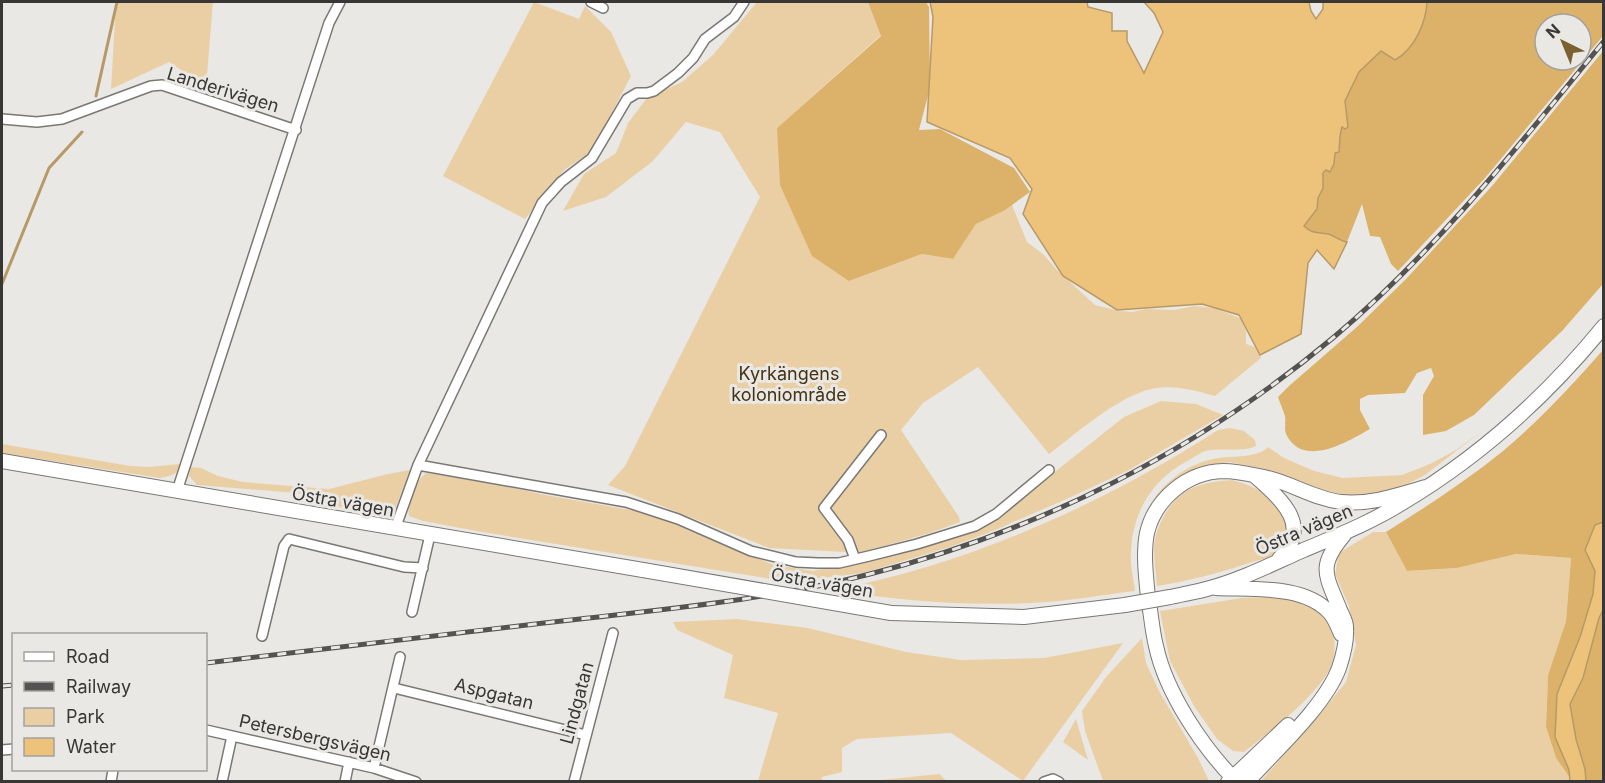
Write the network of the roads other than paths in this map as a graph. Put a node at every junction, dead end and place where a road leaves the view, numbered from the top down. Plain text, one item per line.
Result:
1 (340, 2) edge
2 (591, 2) edge
3 (744, 2) edge
4 (603, 8) dead end
5 (2, 119) edge
6 (296, 129) junction
7 (1604, 326) edge
8 (879, 438) dead end
9 (2, 461) edge
10 (418, 465) junction
11 (1049, 470) dead end
12 (1255, 476) junction
13 (1426, 488) junction
14 (177, 491) junction
15 (395, 529) junction
16 (1347, 532) junction
17 (430, 535) junction
18 (855, 559) junction
19 (1274, 563) junction
20 (423, 568) junction
21 (1211, 588) junction
22 (412, 612) dead end
23 (613, 633) dead end
24 (261, 636) dead end
25 (1345, 640) junction
26 (400, 657) dead end
27 (394, 688) junction
28 (1325, 693) junction
29 (207, 730) edge
30 (586, 735) junction
31 (232, 736) junction
32 (349, 762) junction
33 (374, 768) junction
34 (1232, 780) edge
35 (1045, 781) edge
36 (222, 782) edge
37 (345, 782) edge
38 (416, 782) edge
39 (574, 782) edge
40 (1059, 782) edge
41 (1247, 782) edge

1 - 6 street
2 - 4 street
3 - 10 street
5 - 6 street, Landerivägen
6 - 14 street
7 - 13 street, Östra vägen
8 - 18 street
9 - 14 street, Östra vägen
10 - 15 street
10 - 18 street
11 - 18 street
12 - 13 street
12 - 19 street
12 - 34 street
13 - 16 street, Östra vägen
14 - 15 street, Östra vägen
15 - 17 street, Östra vägen
16 - 19 street, Östra vägen
16 - 25 street
17 - 20 street
17 - 21 street, Östra vägen, bridge
19 - 21 street, Östra vägen
20 - 22 street
20 - 24 street
21 - 25 street
23 - 30 street, Lindgatan
25 - 28 street
26 - 27 street
27 - 30 street, Aspgatan
27 - 33 street
28 - 34 street
28 - 41 street
29 - 31 street, Petersbergsvägen
30 - 39 street, Lindgatan
31 - 32 street, Petersbergsvägen
31 - 36 street
32 - 33 street, Petersbergsvägen
32 - 37 street
33 - 38 street, Petersbergsvägen
35 - 40 street

